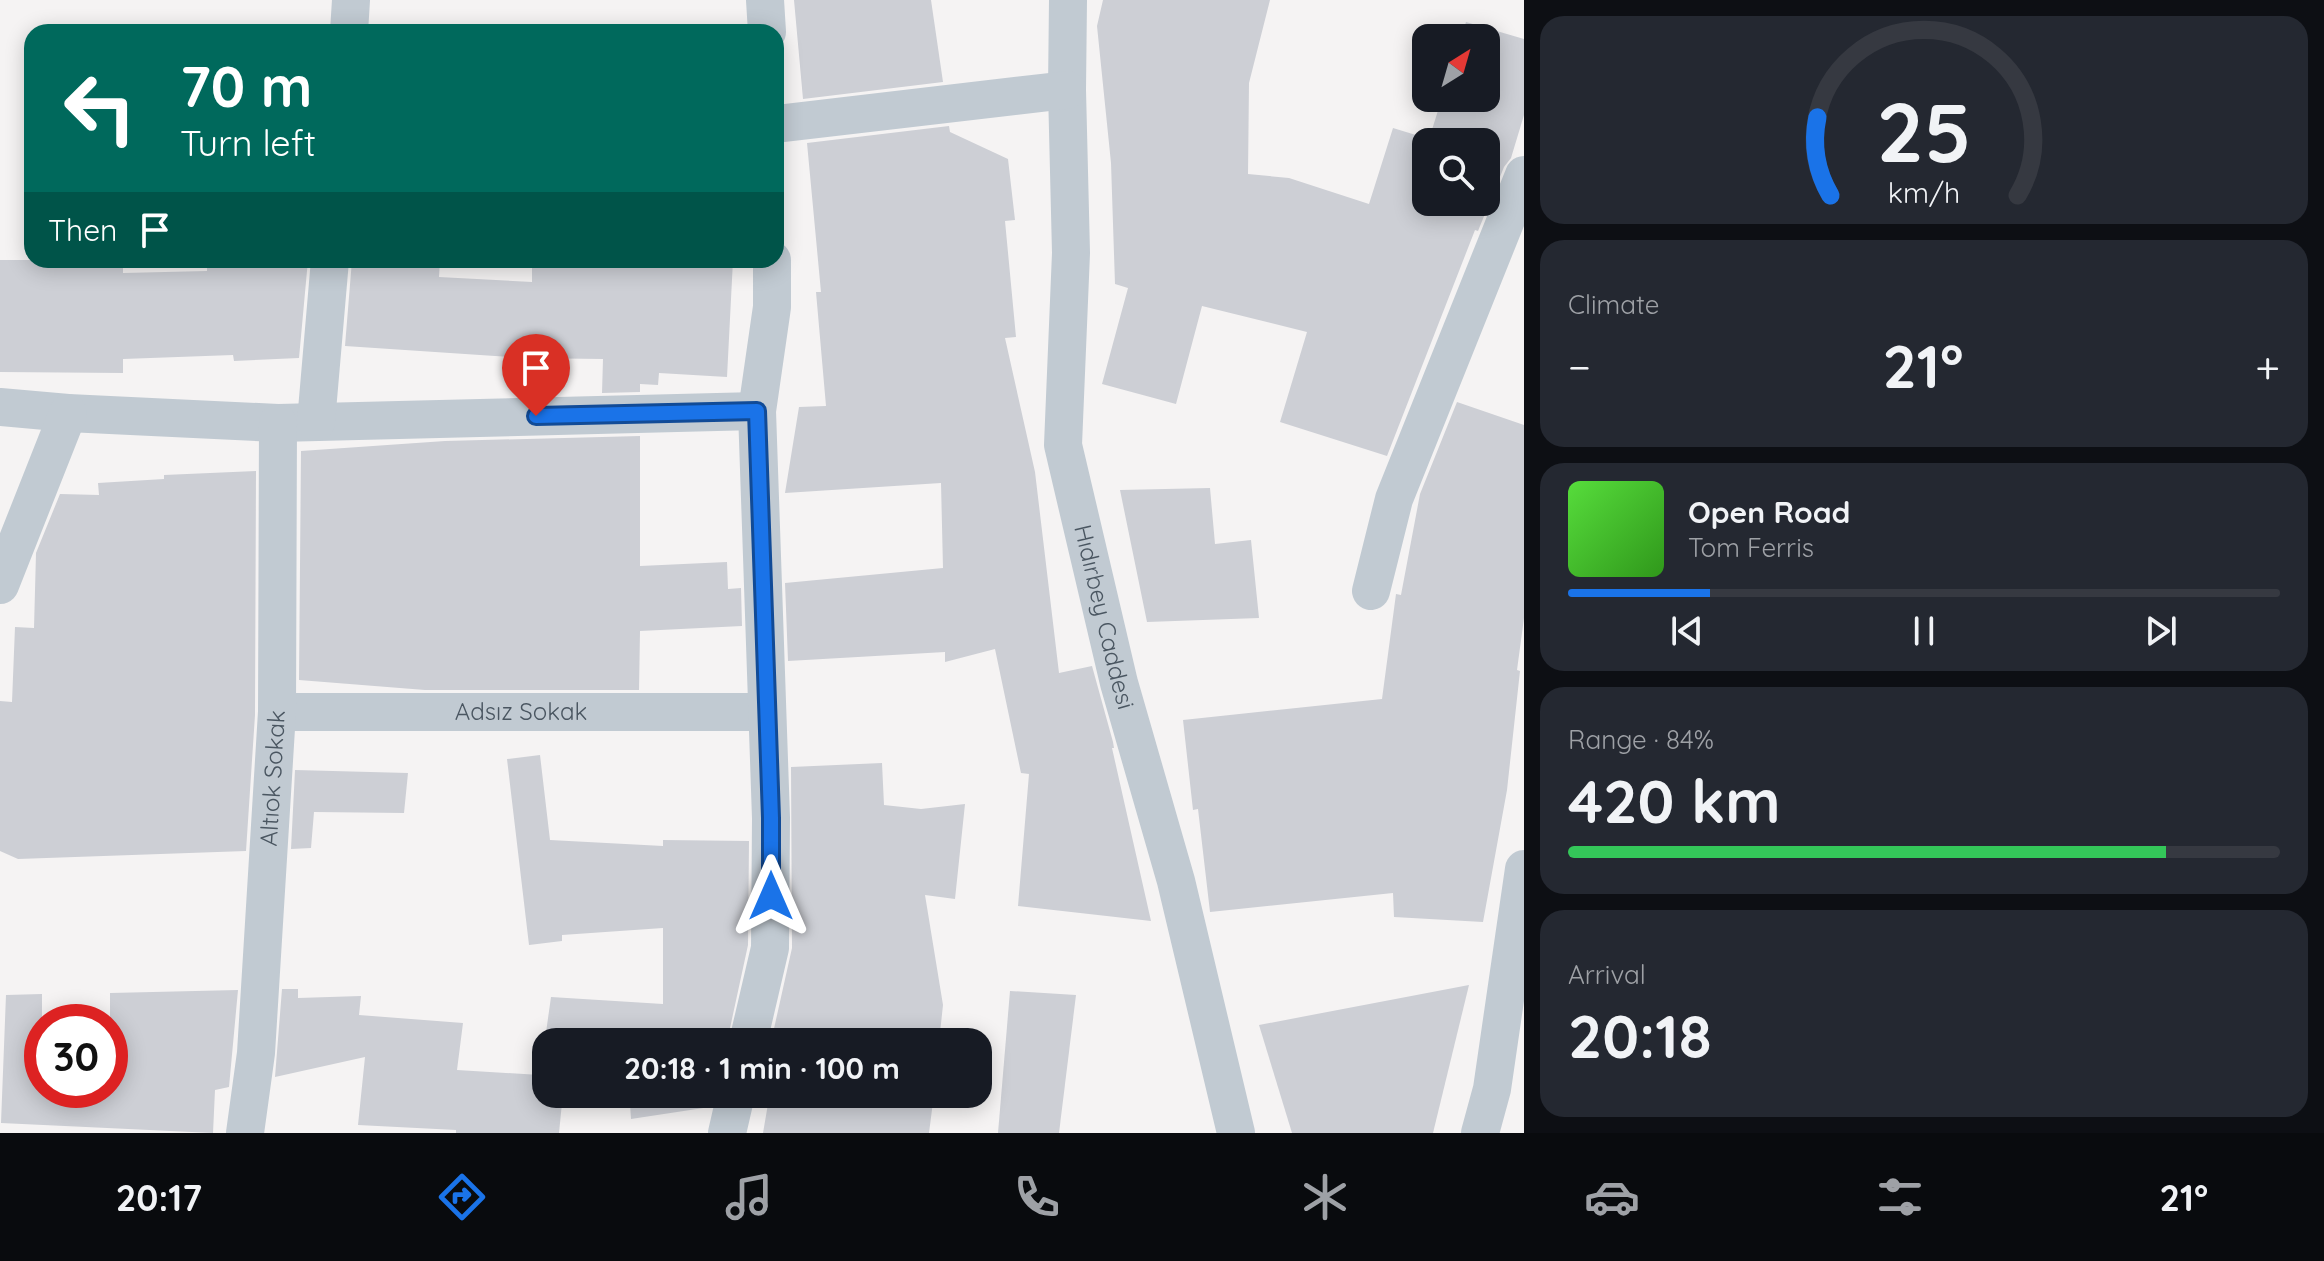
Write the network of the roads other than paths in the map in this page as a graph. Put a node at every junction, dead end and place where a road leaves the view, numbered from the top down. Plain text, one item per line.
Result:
1 (351, 0) edge
2 (765, 0) edge
3 (1068, 0) edge
4 (350, 24) edge
5 (766, 24) edge
6 (1067, 90) junction
7 (784, 123) edge
8 (1524, 175) edge
9 (329, 268) edge
10 (772, 268) edge
11 (0, 407) edge
12 (757, 411) junction
13 (68, 413) junction
14 (316, 422) junction
15 (278, 423) junction
16 (0, 585) edge
17 (1371, 591) dead end
18 (277, 712) junction
19 (766, 712) junction
20 (1524, 869) edge
21 (751, 1028) edge
22 (733, 1108) edge
23 (245, 1133) edge
24 (727, 1133) edge
25 (1236, 1133) edge
26 (1480, 1133) edge

1 - 4 street
2 - 5 street
3 - 6 street, Hıdırbey Caddesi
6 - 7 street
6 - 25 street, Hıdırbey Caddesi
8 - 17 street
9 - 14 street
10 - 12 street
11 - 13 street
12 - 14 street
12 - 19 street
13 - 15 street
13 - 16 street
14 - 15 street
15 - 18 street, Altıok Sokak
18 - 19 street, Adsız Sokak
18 - 23 street, Altıok Sokak
19 - 21 street
20 - 26 street
22 - 24 street

